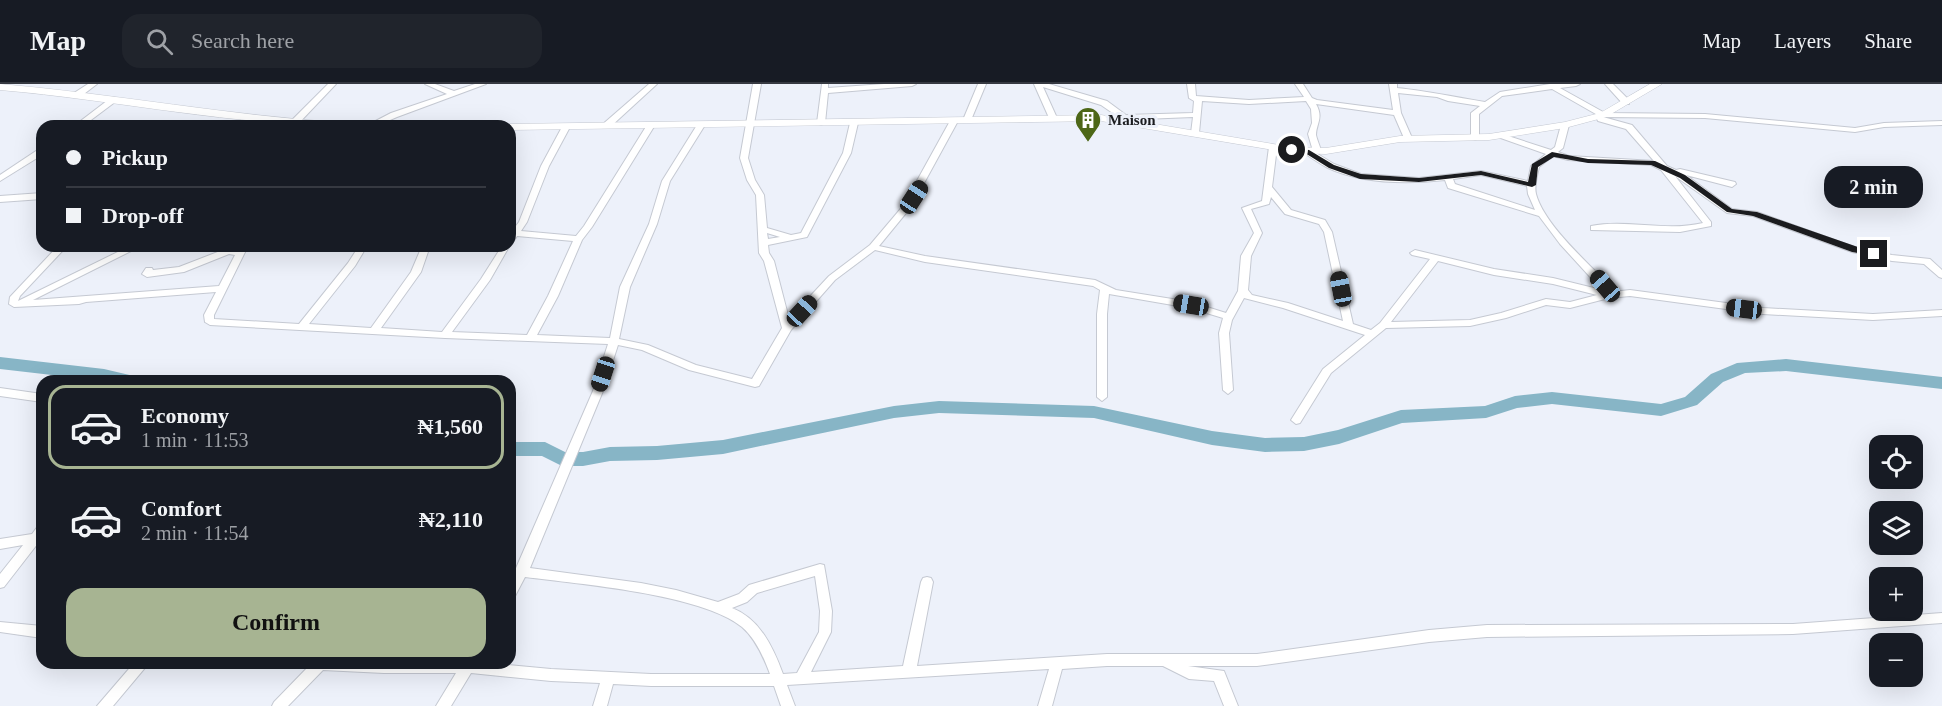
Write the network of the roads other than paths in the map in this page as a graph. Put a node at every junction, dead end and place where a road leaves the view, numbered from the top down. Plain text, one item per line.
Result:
1 (93, 84) edge
2 (332, 84) edge
3 (429, 84) edge
4 (482, 84) edge
5 (653, 84) edge
6 (757, 84) edge
7 (912, 84) edge
8 (982, 84) edge
9 (1040, 84) edge
10 (1191, 84) edge
11 (1299, 84) edge
12 (1440, 84) edge
13 (1576, 84) edge
14 (1609, 84) edge
15 (1657, 84) edge
16 (8, 86) edge
17 (1062, 86) edge
18 (1551, 86) junction
19 (1394, 87) edge
20 (824, 88) edge
21 (454, 94) junction
22 (77, 95) junction
23 (1439, 95) junction
24 (1193, 98) junction
25 (115, 99) junction
26 (1308, 99) junction
27 (1626, 102) junction
28 (1484, 104) junction
29 (1397, 113) junction
30 (1196, 116) junction
31 (1599, 116) junction
32 (1053, 118) junction
33 (1108, 118) junction
34 (1125, 118) junction
35 (86, 120) edge
36 (258, 120) edge
37 (297, 120) edge
38 (386, 120) edge
39 (967, 120) junction
40 (954, 121) junction
41 (821, 123) junction
42 (854, 123) junction
43 (1942, 123) edge
44 (750, 124) junction
45 (651, 125) junction
46 (701, 125) junction
47 (1565, 125) junction
48 (606, 126) junction
49 (566, 127) junction
50 (516, 128) edge
51 (1195, 133) junction
52 (1499, 136) junction
53 (1408, 138) junction
54 (1475, 138) junction
55 (1273, 147) junction
56 (1312, 151) junction
57 (1552, 154) junction
58 (36, 155) edge
59 (1662, 166) junction
60 (1448, 176) junction
61 (0, 180) edge
62 (1732, 184) dead end
63 (1532, 185) junction
64 (1268, 189) junction
65 (36, 196) edge
66 (0, 199) edge
67 (1543, 215) junction
68 (1594, 228) dead end
69 (762, 229) junction
70 (516, 230) edge
71 (516, 235) edge
72 (793, 238) junction
73 (578, 239) junction
74 (762, 243) junction
75 (873, 247) junction
76 (57, 252) edge
77 (124, 252) edge
78 (224, 252) edge
79 (240, 252) edge
80 (359, 252) edge
81 (424, 252) edge
82 (502, 252) edge
83 (1415, 253) dead end
84 (1436, 258) junction
85 (149, 270) dead end
86 (1942, 275) edge
87 (222, 289) junction
88 (1105, 289) junction
89 (1243, 291) junction
90 (1609, 295) junction
91 (14, 304) junction
92 (1942, 313) edge
93 (1229, 317) junction
94 (1383, 325) junction
95 (302, 327) junction
96 (1349, 327) junction
97 (787, 328) junction
98 (374, 331) junction
99 (1373, 334) junction
100 (445, 335) junction
101 (530, 339) junction
102 (614, 341) junction
103 (1228, 390) dead end
104 (0, 392) edge
105 (36, 397) edge
106 (1102, 397) dead end
107 (1296, 420) dead end
108 (36, 535) edge
109 (36, 537) edge
110 (0, 544) edge
111 (522, 572) junction
112 (927, 582) dead end
113 (0, 583) edge
114 (516, 583) edge
115 (720, 607) junction
116 (1942, 618) edge
117 (0, 627) edge
118 (36, 631) edge
119 (1162, 659) junction
120 (1057, 663) junction
121 (137, 669) edge
122 (315, 669) edge
123 (466, 669) edge
124 (512, 669) edge
125 (909, 672) junction
126 (608, 678) junction
127 (801, 678) junction
128 (778, 680) junction
129 (104, 706) edge
130 (279, 706) edge
131 (443, 706) edge
132 (600, 706) edge
133 (788, 706) edge
134 (1045, 706) edge
135 (1231, 706) edge

1 - 22 street
2 - 37 street
3 - 21 street
4 - 21 street
5 - 48 street
6 - 44 street
7 - 20 street
8 - 39 street
9 - 17 street
9 - 32 street
10 - 24 street
11 - 26 street
12 - 23 street
13 - 18 street
14 - 27 street
15 - 27 street
16 - 22 street
17 - 34 street
18 - 28 street
18 - 31 street
19 - 23 street
19 - 29 street
20 - 41 street
21 - 38 street
22 - 25 street
23 - 28 street
24 - 26 street
24 - 30 street
25 - 35 street
25 - 36 street
26 - 29 street
26 - 56 street
27 - 31 street
28 - 54 street
29 - 53 street
30 - 34 street
30 - 51 street
31 - 43 street
31 - 47 street
31 - 59 street
32 - 33 street
32 - 39 street
33 - 34 street
33 - 51 street
39 - 40 street
40 - 42 street
40 - 75 street
41 - 42 street
41 - 44 street
42 - 72 street
44 - 46 street
44 - 69 street
45 - 46 street
45 - 48 street
45 - 73 street
46 - 102 street
47 - 52 street
47 - 57 street
48 - 49 street
49 - 50 street
49 - 70 street
51 - 55 street
52 - 54 street
52 - 57 street
53 - 54 street
53 - 56 street
55 - 56 street
55 - 64 street
56 - 60 street
57 - 59 street
57 - 63 street
58 - 61 street
59 - 62 street
59 - 68 street
59 - 86 street
60 - 63 street
60 - 67 street
63 - 67 street
64 - 89 street
64 - 96 street
65 - 66 street
67 - 90 street
69 - 72 street
69 - 74 street
71 - 73 street
72 - 74 street
73 - 101 street
74 - 97 street
75 - 88 street
75 - 97 street
76 - 91 street
77 - 91 street
78 - 85 street
79 - 87 street
80 - 95 street
81 - 98 street
82 - 100 street
83 - 84 street
84 - 90 street
84 - 94 street
87 - 91 street
87 - 95 street
88 - 93 street
88 - 106 street
89 - 93 street
89 - 96 street
90 - 92 street
90 - 94 street
93 - 103 street
94 - 99 street
95 - 98 street
96 - 99 street
97 - 102 street
98 - 100 street
99 - 107 street
100 - 101 street
101 - 102 street
102 - 111 street
104 - 105 street
108 - 110 street
109 - 113 street
111 - 114 street
111 - 115 street
112 - 125 street
115 - 127 street
115 - 128 street
116 - 119 street
117 - 118 street
119 - 120 street
119 - 135 street
120 - 125 street
120 - 134 street
121 - 129 street
122 - 130 street
123 - 131 street
124 - 126 street
125 - 127 street
126 - 128 street
126 - 132 street
127 - 128 street
128 - 133 street

